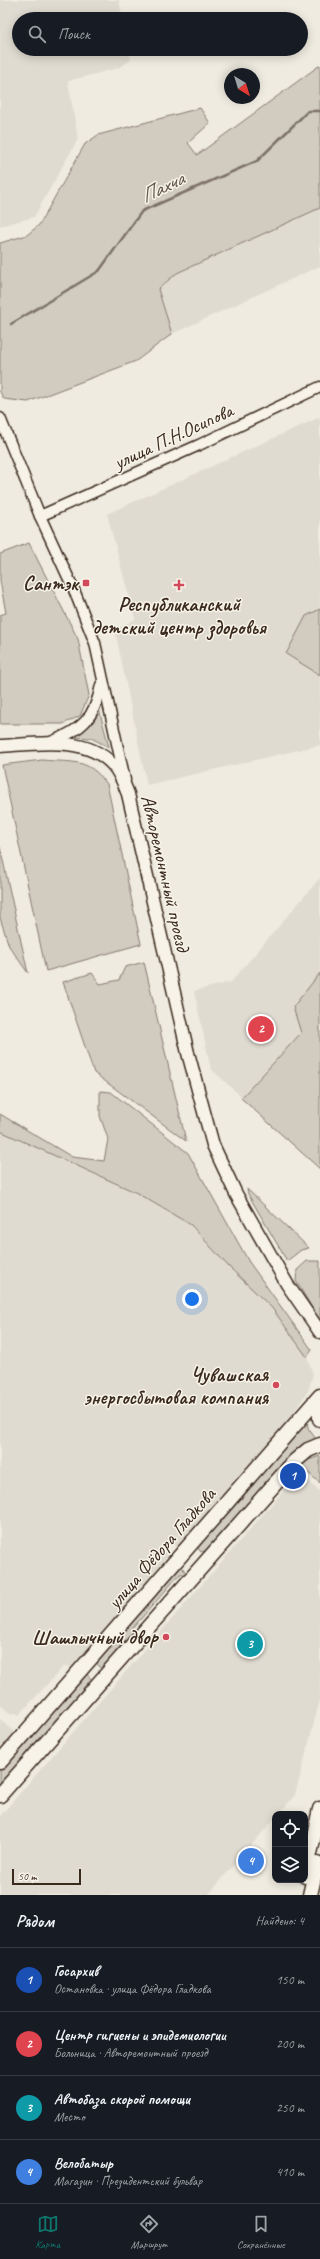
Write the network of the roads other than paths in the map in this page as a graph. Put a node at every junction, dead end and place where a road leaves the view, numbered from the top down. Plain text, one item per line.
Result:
1 (320, 387) edge
2 (0, 418) edge
3 (40, 516) junction
4 (102, 681) junction
5 (47, 744) junction
6 (0, 746) edge
7 (128, 794) junction
8 (318, 1332) edge
9 (320, 1396) edge
10 (320, 1400) edge
11 (320, 1419) edge
12 (320, 1445) edge
13 (185, 1552) junction
14 (202, 1566) junction
15 (87, 1664) junction
16 (103, 1678) junction
17 (0, 1762) edge
18 (0, 1794) edge
19 (320, 1809) edge
20 (316, 1856) edge
21 (308, 1871) edge
22 (303, 1883) edge
23 (301, 1895) edge
24 (310, 1895) edge

1 - 3 street, улица П.Н.Осипова
2 - 3 street, Авторемонтный проезд
3 - 4 street, Авторемонтный проезд
4 - 5 street
4 - 7 street, Авторемонтный проезд
5 - 6 street
5 - 7 street
7 - 8 street, Авторемонтный проезд
9 - 13 main road, улица Фёдора Гладкова
10 - 11 main road
12 - 14 main road
13 - 14 main road
13 - 15 main road, улица Фёдора Гладкова
14 - 16 main road
15 - 16 main road
15 - 17 main road, улица Фёдора Гладкова
16 - 18 main road
19 - 20 main road
20 - 21 main road
20 - 24 main road
22 - 23 main road

